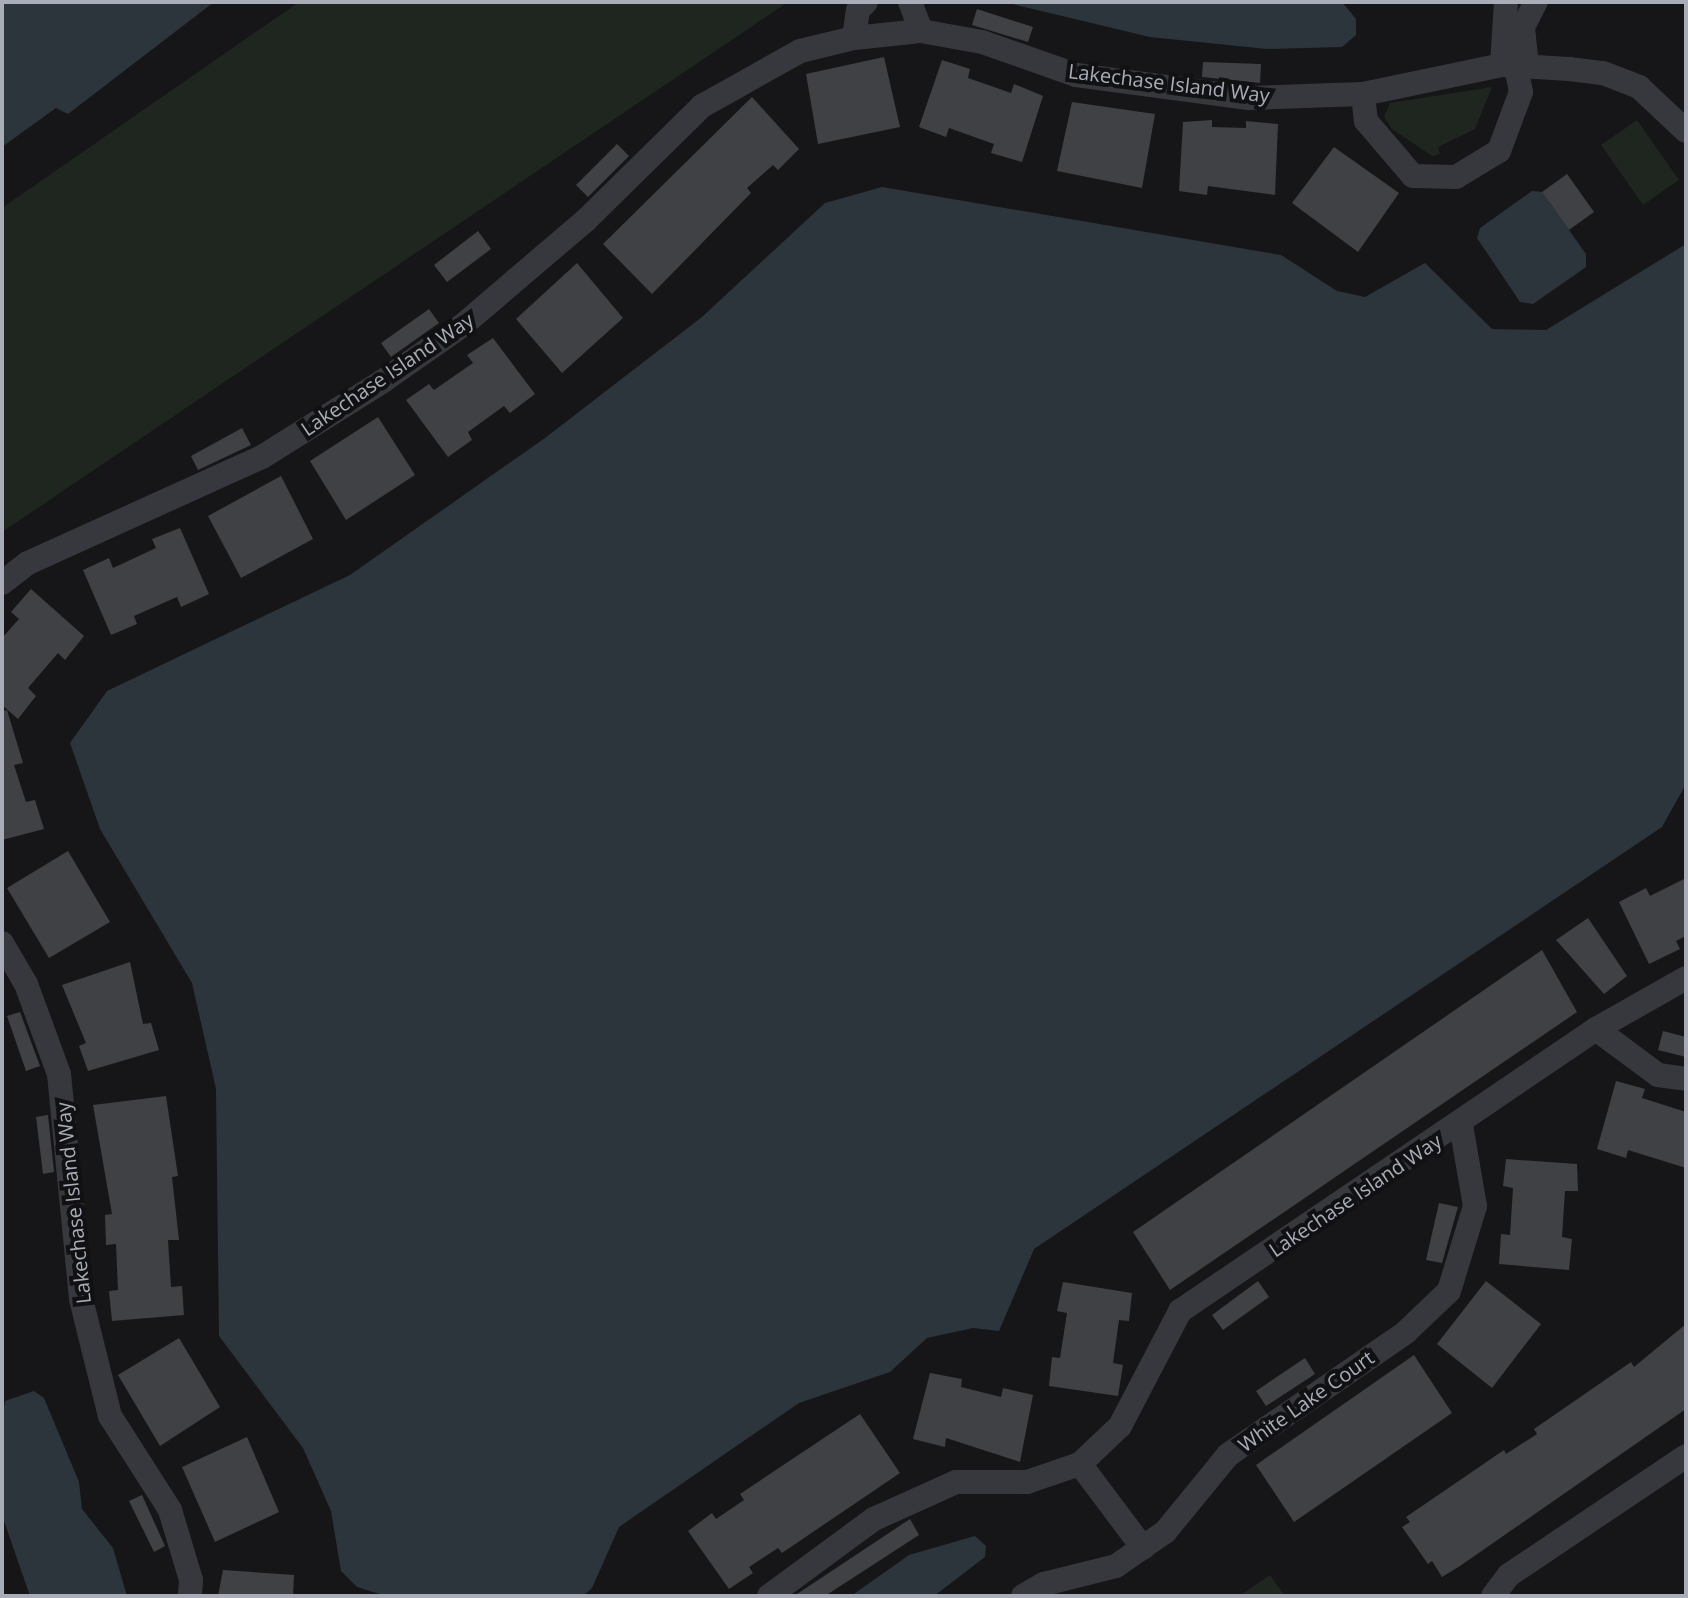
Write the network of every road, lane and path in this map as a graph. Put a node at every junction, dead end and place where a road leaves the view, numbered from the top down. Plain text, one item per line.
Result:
1 (866, 2) edge
2 (910, 2) edge
3 (1506, 2) edge
4 (1536, 2) edge
5 (921, 31) junction
6 (854, 38) junction
7 (1515, 65) junction
8 (1363, 94) junction
9 (1686, 131) edge
10 (2, 583) edge
11 (2, 943) edge
12 (1686, 978) edge
13 (1596, 1029) junction
14 (1686, 1079) edge
15 (1461, 1125) junction
16 (1686, 1456) edge
17 (1080, 1464) junction
18 (1143, 1548) junction
19 (190, 1596) edge
20 (769, 1596) edge
21 (1023, 1596) edge
22 (1493, 1596) edge

1 - 6 street
2 - 5 street
3 - 7 street
4 - 7 street
5 - 6 street, Lakechase Island Way
5 - 8 street, Lakechase Island Way
6 - 10 street, Lakechase Island Way
7 - 8 street, Lakechase Island Way
7 - 8 street
7 - 9 street, Lakechase Island Way
11 - 19 street, Lakechase Island Way
12 - 13 street, Lakechase Island Way
13 - 14 street
13 - 15 street, Lakechase Island Way
15 - 17 street, Lakechase Island Way
15 - 18 street, White Lake Court
16 - 22 street
17 - 18 street
17 - 20 street, Lakechase Island Way
18 - 21 street, White Lake Court

